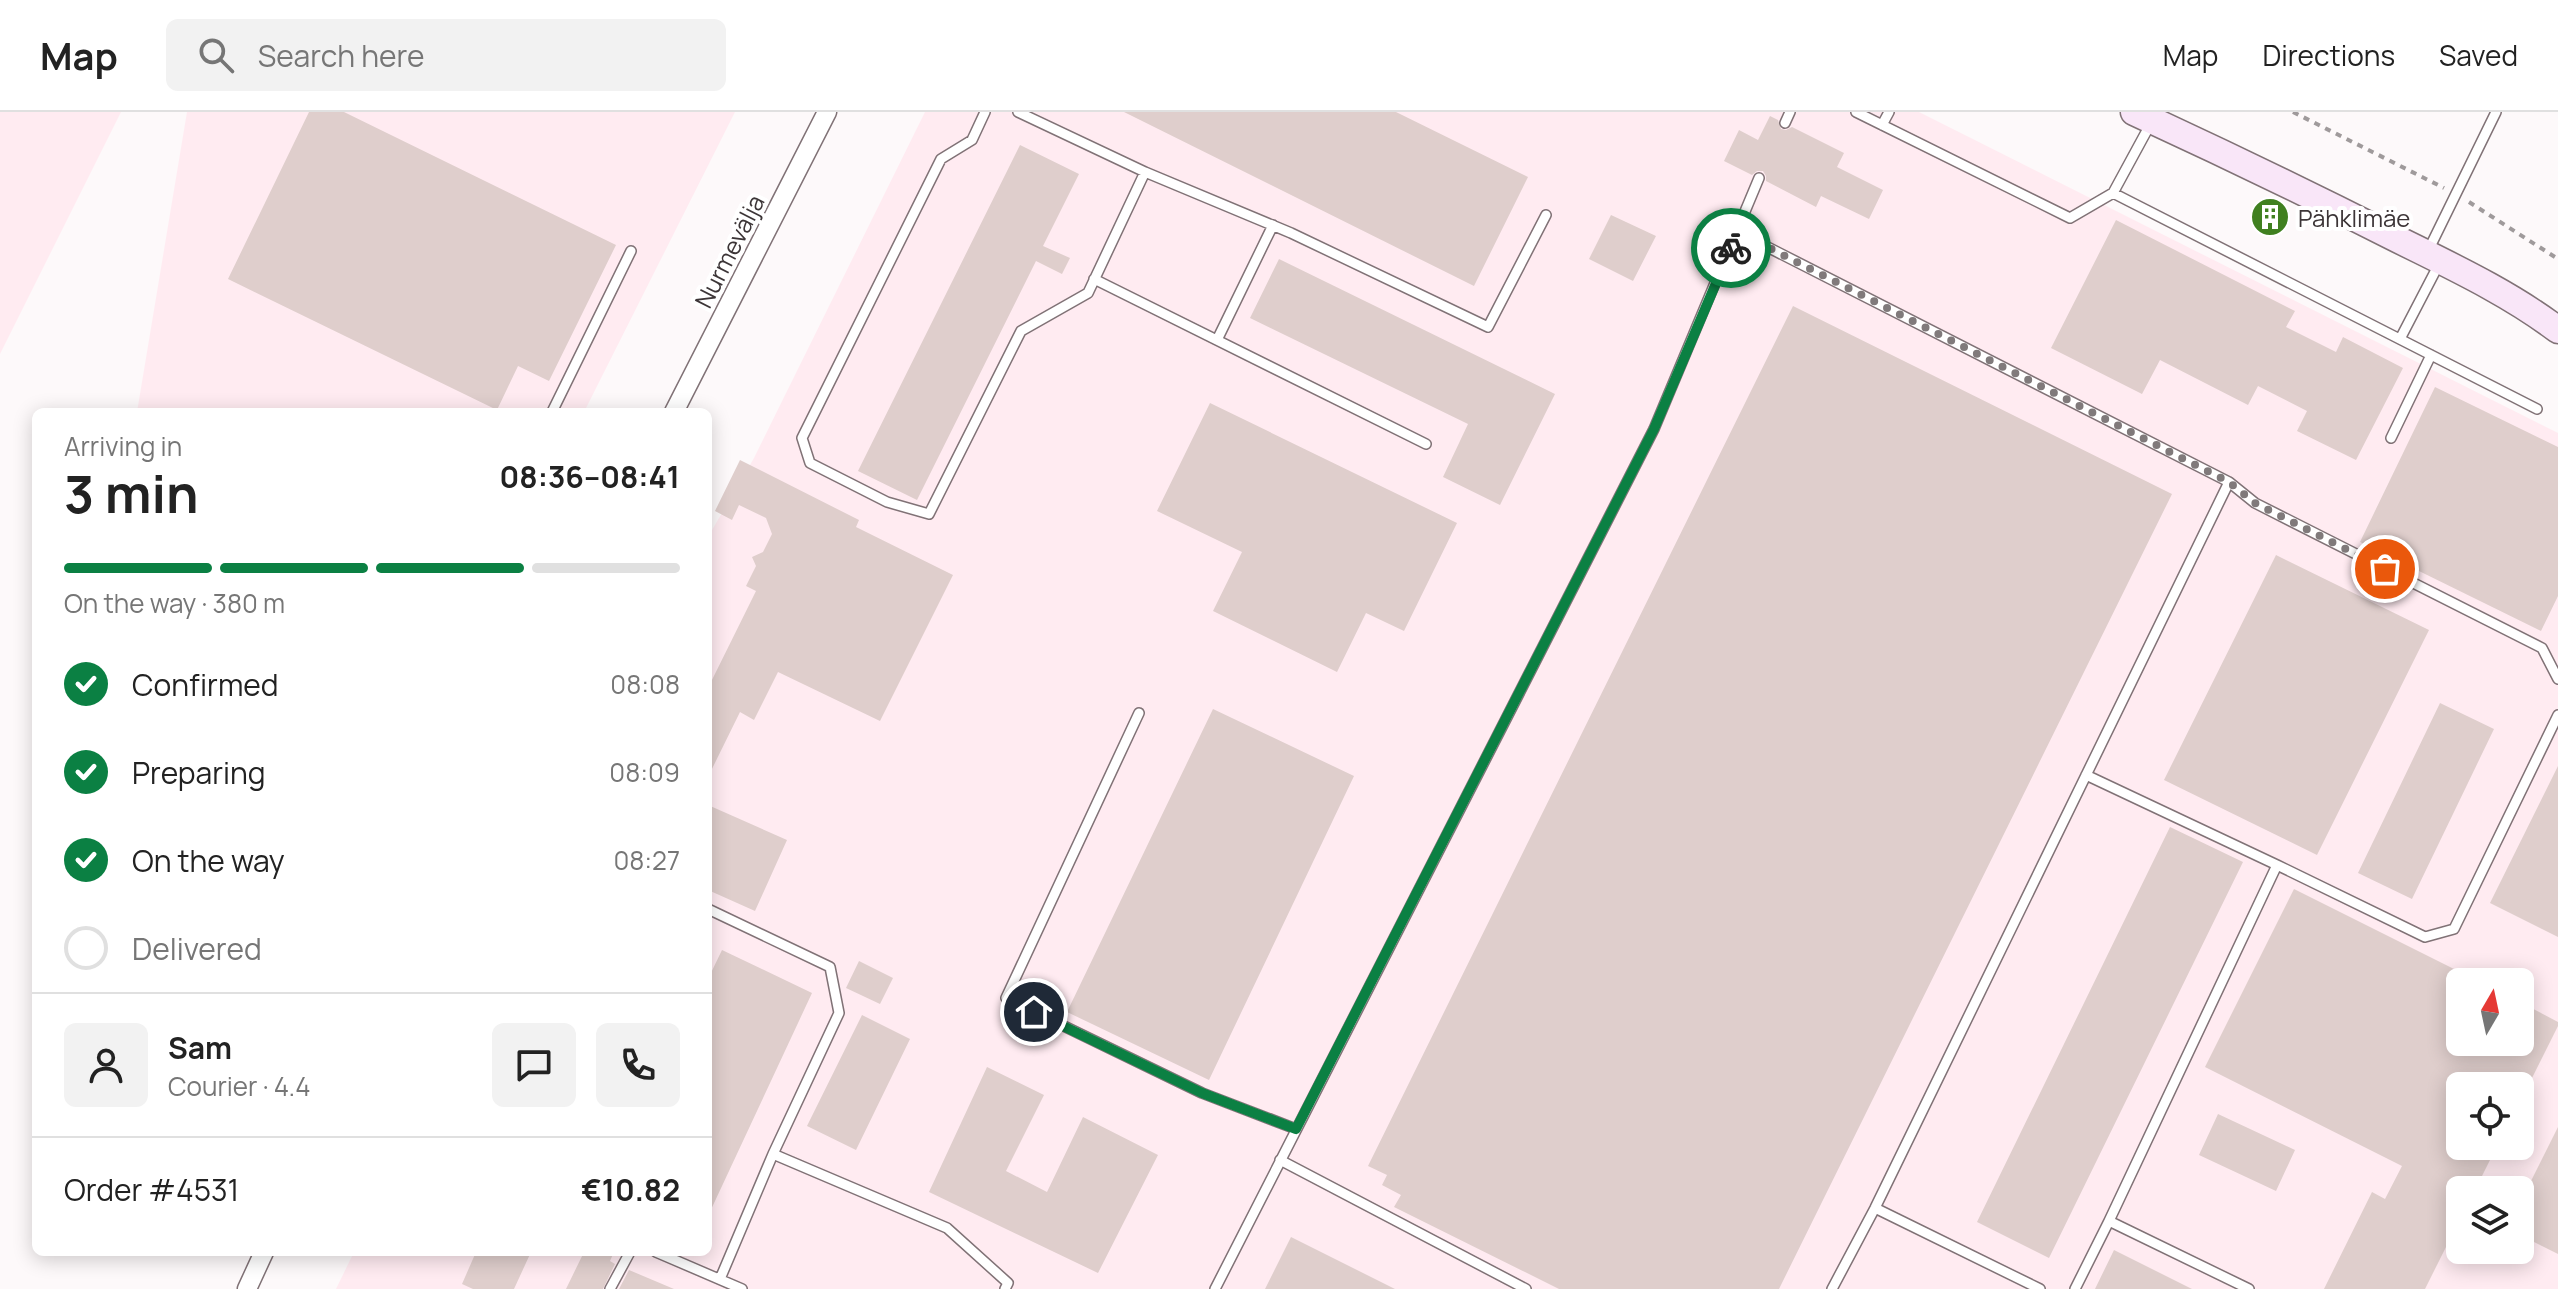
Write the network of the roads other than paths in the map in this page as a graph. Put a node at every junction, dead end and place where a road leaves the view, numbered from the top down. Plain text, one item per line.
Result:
1 (827, 112) edge
2 (985, 112) edge
3 (1018, 112) edge
4 (1790, 112) edge
5 (1856, 112) edge
6 (1889, 112) edge
7 (2496, 112) edge
8 (2144, 116) edge
9 (1785, 123) dead end
10 (1882, 125) junction
11 (1145, 172) junction
12 (1759, 178) dead end
13 (2113, 193) junction
14 (1546, 215) dead end
15 (1273, 225) junction
16 (1736, 231) junction
17 (631, 251) dead end
18 (2434, 257) junction
19 (1094, 279) junction
20 (2558, 330) edge
21 (2400, 339) junction
22 (1217, 340) junction
23 (2431, 355) junction
24 (554, 408) edge
25 (676, 408) edge
26 (2537, 409) dead end
27 (2391, 438) dead end
28 (1426, 444) dead end
29 (2229, 482) junction
30 (2558, 679) edge
31 (1139, 713) dead end
32 (2558, 715) edge
33 (2086, 775) junction
34 (2277, 865) junction
35 (712, 911) edge
36 (1296, 1129) junction
37 (773, 1154) junction
38 (1280, 1160) junction
39 (1875, 1208) junction
40 (2109, 1221) junction
41 (262, 1256) edge
42 (628, 1256) edge
43 (665, 1256) edge
44 (720, 1279) junction
45 (247, 1289) edge
46 (610, 1289) edge
47 (742, 1289) edge
48 (1005, 1289) edge
49 (1215, 1289) edge
50 (1526, 1289) edge
51 (1832, 1289) edge
52 (2040, 1289) edge
53 (2075, 1289) edge
54 (2249, 1289) edge

1 - 25 street, Nurmevälja
2 - 19 lane
3 - 11 lane
4 - 9 lane
5 - 10 lane
6 - 10 lane
7 - 18 lane
8 - 13 lane
8 - 18 main road
10 - 13 lane
11 - 15 lane
11 - 19 lane
12 - 16 lane
13 - 21 lane
14 - 15 lane
15 - 22 lane
16 - 29 lane
16 - 36 lane
17 - 24 lane
18 - 20 main road
18 - 21 lane
19 - 22 lane
21 - 23 lane
22 - 28 lane
23 - 26 lane
23 - 27 lane
29 - 30 lane
29 - 33 lane
31 - 36 lane
32 - 34 lane
33 - 34 lane
33 - 39 lane
34 - 40 lane
35 - 37 lane
36 - 38 lane
37 - 44 lane
37 - 48 lane
38 - 49 lane
38 - 50 lane
39 - 51 lane
39 - 52 lane
40 - 53 lane
40 - 54 lane
41 - 45 street
42 - 46 lane
43 - 44 lane
44 - 47 lane

